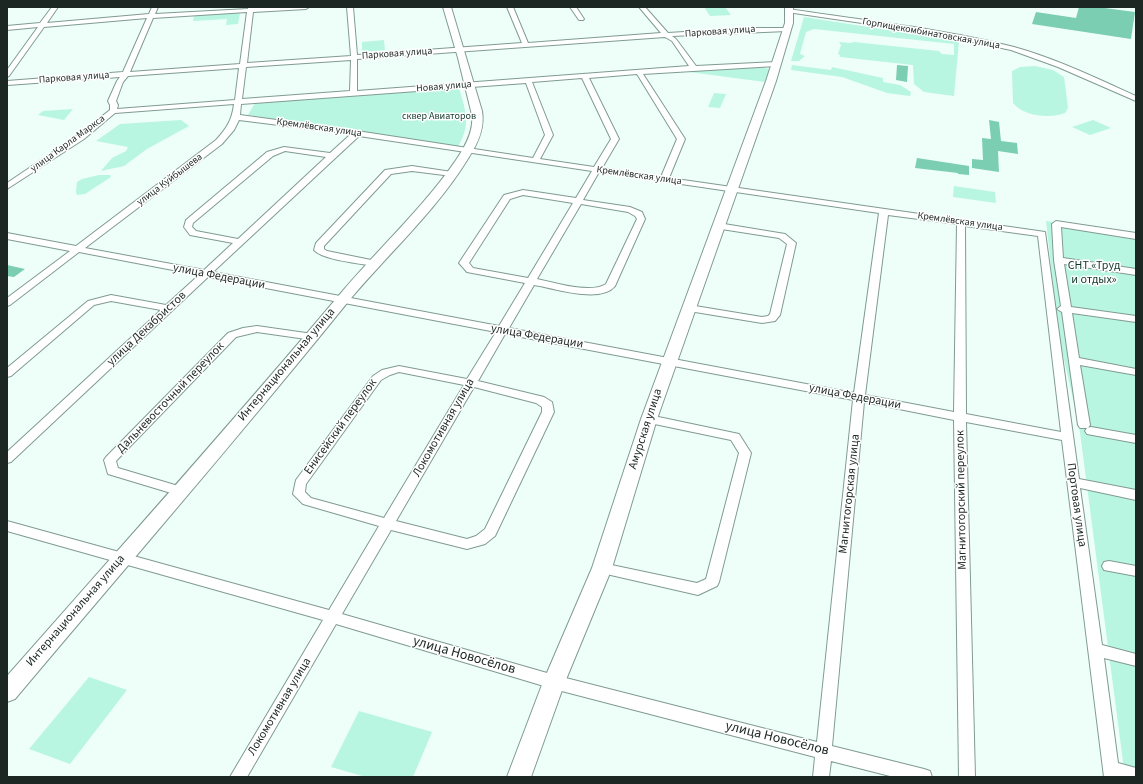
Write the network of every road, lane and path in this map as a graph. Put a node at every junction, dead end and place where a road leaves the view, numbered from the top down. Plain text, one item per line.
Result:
1 (55, 7) edge
2 (155, 7) edge
3 (298, 7) edge
4 (306, 7) edge
5 (350, 7) edge
6 (447, 7) edge
7 (510, 7) edge
8 (573, 7) edge
9 (642, 7) edge
10 (251, 9) edge
11 (789, 9) edge
12 (202, 10) edge
13 (151, 16) junction
14 (581, 19) dead end
15 (43, 25) junction
16 (7, 28) edge
17 (787, 29) junction
18 (666, 35) junction
19 (526, 45) junction
20 (461, 50) junction
21 (354, 57) junction
22 (776, 64) junction
23 (242, 66) junction
24 (694, 68) junction
25 (639, 72) junction
26 (126, 74) junction
27 (7, 75) edge
28 (585, 77) junction
29 (528, 80) junction
30 (7, 83) edge
31 (470, 85) junction
32 (353, 94) junction
33 (1136, 99) edge
34 (238, 103) junction
35 (113, 111) junction
36 (236, 117) junction
37 (357, 134) junction
38 (469, 151) junction
39 (332, 156) junction
40 (535, 161) junction
41 (596, 170) junction
42 (452, 174) junction
43 (664, 180) junction
44 (7, 187) edge
45 (732, 189) junction
46 (578, 201) junction
47 (884, 211) junction
48 (962, 222) junction
49 (718, 226) junction
50 (1042, 234) joint
51 (7, 236) edge
52 (1136, 236) edge
53 (240, 242) junction
54 (78, 250) junction
55 (1059, 260) junction
56 (374, 263) junction
57 (1136, 272) edge
58 (206, 274) junction
59 (532, 281) junction
60 (342, 299) junction
61 (7, 303) edge
62 (1051, 307) junction
63 (688, 308) junction
64 (169, 309) junction
65 (1067, 310) junction
66 (1136, 319) edge
67 (502, 331) junction
68 (313, 337) junction
69 (669, 360) junction
70 (1075, 361) junction
71 (1136, 372) edge
72 (7, 374) edge
73 (470, 383) junction
74 (859, 398) junction
75 (960, 417) junction
76 (648, 419) junction
77 (1067, 437) junction
78 (1136, 439) edge
79 (7, 444) edge
80 (19, 448) junction
81 (7, 459) edge
82 (1073, 482) junction
83 (181, 491) junction
84 (1136, 495) edge
85 (388, 524) junction
86 (7, 526) edge
87 (122, 558) junction
88 (1109, 566) dead end
89 (602, 568) junction
90 (1136, 571) edge
91 (333, 617) junction
92 (1095, 650) junction
93 (1136, 660) edge
94 (554, 682) junction
95 (7, 692) edge
96 (824, 750) junction
97 (1111, 773) edge
98 (1136, 776) edge
99 (238, 777) edge
100 (519, 777) edge
101 (821, 777) edge
102 (924, 777) edge
103 (967, 777) edge

1 - 15 street
2 - 13 street, улица Карла Маркса
3 - 4 street
3 - 10 street
5 - 21 street
6 - 20 street, Интернациональная улица
7 - 19 street
8 - 14 street
9 - 18 street
10 - 12 street
10 - 23 street, улица Куйбышева
11 - 17 street
11 - 33 street, Горпищекомбинатовская улица
12 - 13 street
13 - 15 street
13 - 26 street, улица Карла Маркса
15 - 16 street
15 - 27 street
17 - 18 street, Парковая улица
17 - 22 street
18 - 19 street, Парковая улица
18 - 24 street
19 - 20 street, Парковая улица
20 - 21 street, Парковая улица
20 - 31 street, Интернациональная улица
21 - 23 street, Парковая улица
21 - 32 street
22 - 24 street, Новая улица
22 - 45 street, Амурская улица
23 - 26 street, Парковая улица
23 - 34 street, улица Куйбышева
24 - 25 street, Новая улица
25 - 28 street, Новая улица
25 - 43 street
26 - 30 street, Парковая улица
26 - 35 street, улица Карла Маркса
28 - 29 street, Новая улица
28 - 41 street, Локомотивная улица
29 - 31 street, Новая улица
29 - 40 street
31 - 32 street, Новая улица
31 - 38 street, Интернациональная улица
32 - 34 street, Новая улица
34 - 35 street, Новая улица
34 - 36 street, улица Куйбышева
35 - 44 street, улица Карла Маркса
36 - 37 street, Кремлёвская улица
36 - 54 street, улица Куйбышева
37 - 38 street, Кремлёвская улица
37 - 39 street, улица Декабристов
38 - 40 street, Кремлёвская улица
38 - 42 street, Интернациональная улица
39 - 53 street, улица Декабристов
39 - 53 street
40 - 41 street, Кремлёвская улица
41 - 43 street, Кремлёвская улица
41 - 46 street, Локомотивная улица
42 - 56 street, Интернациональная улица
42 - 56 street
43 - 45 street, Кремлёвская улица
45 - 47 street, Кремлёвская улица
45 - 49 street, Амурская улица
46 - 59 street, Локомотивная улица
46 - 59 street
46 - 59 street
47 - 48 street, Кремлёвская улица
47 - 74 street, Магнитогорская улица
48 - 50 street, Кремлёвская улица
48 - 75 street, Магнитогорский переулок
49 - 63 street, Амурская улица
49 - 63 street
50 - 62 street, Портовая улица
51 - 54 street, улица Федерации
52 - 55 street
53 - 58 street, улица Декабристов
54 - 58 street, улица Федерации
54 - 61 street, улица Куйбышева
55 - 57 street
55 - 65 street
56 - 60 street, Интернациональная улица
58 - 60 street, улица Федерации
58 - 64 street, улица Декабристов
59 - 67 street, Локомотивная улица
60 - 67 street, улица Федерации
60 - 68 street, Интернациональная улица
62 - 65 street
62 - 77 street, Портовая улица
63 - 69 street, Амурская улица
64 - 72 street
64 - 80 street, улица Декабристов
65 - 66 street
65 - 70 street
67 - 69 street, улица Федерации
67 - 73 street, Локомотивная улица
68 - 83 street, Интернациональная улица
68 - 83 street, Дальневосточный переулок
69 - 74 street, улица Федерации
69 - 76 street, Амурская улица
70 - 71 street
70 - 78 street
73 - 85 street, Локомотивная улица
73 - 85 street, Енисейский переулок
73 - 85 street, Енисейский переулок
74 - 75 street, улица Федерации
74 - 96 street, Магнитогорская улица
75 - 77 street, улица Федерации
75 - 103 street, Магнитогорский переулок
76 - 89 street, Амурская улица
76 - 89 street
77 - 82 street, Портовая улица
79 - 80 street
80 - 81 street, улица Декабристов
82 - 84 street
82 - 92 street, Портовая улица
83 - 87 street, Интернациональная улица
85 - 91 street, Локомотивная улица
86 - 87 street, улица Новосёлов
87 - 91 street, улица Новосёлов
87 - 95 street, Интернациональная улица
88 - 90 street
89 - 94 street, Амурская улица
91 - 94 street, улица Новосёлов
91 - 99 street, Локомотивная улица
92 - 93 street
92 - 97 street, Портовая улица
94 - 96 street, улица Новосёлов
94 - 100 street, Амурская улица
96 - 101 street, Магнитогорская улица
96 - 102 street, улица Новосёлов
97 - 98 street

